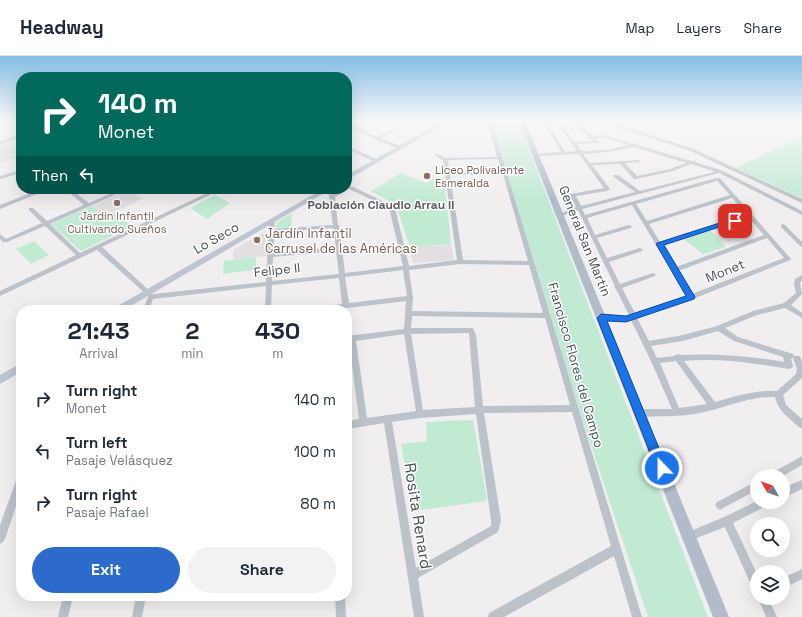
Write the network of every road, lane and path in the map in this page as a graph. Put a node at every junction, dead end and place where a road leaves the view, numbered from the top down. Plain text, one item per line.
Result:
1 (497, 147) edge
2 (533, 147) edge
3 (560, 147) edge
4 (576, 147) edge
5 (628, 147) edge
6 (637, 147) edge
7 (684, 147) edge
8 (400, 148) edge
9 (352, 149) edge
10 (436, 154) dead end
11 (564, 154) junction
12 (581, 154) junction
13 (536, 155) junction
14 (500, 158) junction
15 (445, 159) junction
16 (377, 161) junction
17 (621, 162) junction
18 (638, 162) dead end
19 (693, 162) junction
20 (589, 164) junction
21 (715, 169) junction
22 (16, 173) edge
23 (504, 173) junction
24 (448, 174) junction
25 (352, 175) edge
26 (616, 176) dead end
27 (0, 178) edge
28 (352, 190) edge
29 (777, 190) junction
30 (640, 193) junction
31 (33, 194) edge
32 (74, 194) edge
33 (113, 194) edge
34 (200, 194) edge
35 (319, 194) edge
36 (336, 194) edge
37 (333, 196) joint
38 (733, 196) junction
39 (767, 196) junction
40 (802, 201) edge
41 (633, 203) junction
42 (88, 205) junction
43 (0, 207) edge
44 (579, 208) junction
45 (31, 209) dead end
46 (802, 213) edge
47 (560, 215) junction
48 (750, 216) junction
49 (584, 217) junction
50 (272, 221) junction
51 (46, 223) junction
52 (646, 223) junction
53 (337, 226) junction
54 (783, 226) dead end
55 (629, 227) dead end
56 (271, 231) junction
57 (0, 236) edge
58 (768, 236) junction
59 (593, 237) junction
60 (659, 244) junction
61 (802, 244) edge
62 (98, 247) junction
63 (339, 248) junction
64 (640, 250) dead end
65 (270, 255) junction
66 (80, 256) junction
67 (605, 261) junction
68 (460, 262) junction
69 (531, 263) junction
70 (406, 268) junction
71 (674, 270) junction
72 (343, 275) junction
73 (653, 275) dead end
74 (802, 277) edge
75 (269, 283) junction
76 (618, 287) junction
77 (0, 294) edge
78 (149, 294) junction
79 (691, 297) junction
80 (410, 298) junction
81 (127, 305) edge
82 (147, 305) edge
83 (268, 305) edge
84 (346, 305) edge
85 (352, 305) edge
86 (786, 305) junction
87 (408, 313) junction
88 (547, 316) junction
89 (802, 316) edge
90 (632, 317) junction
91 (601, 318) junction
92 (719, 328) junction
93 (407, 331) junction
94 (352, 339) edge
95 (646, 344) junction
96 (352, 351) edge
97 (786, 355) junction
98 (678, 357) junction
99 (800, 358) edge
100 (655, 361) junction
101 (16, 370) edge
102 (0, 380) edge
103 (778, 394) junction
104 (712, 405) junction
105 (574, 408) junction
106 (479, 410) junction
107 (677, 412) junction
108 (640, 413) junction
109 (420, 414) junction
110 (387, 419) junction
111 (800, 420) edge
112 (364, 422) junction
113 (352, 424) edge
114 (802, 460) edge
115 (787, 469) edge
116 (802, 484) edge
117 (750, 489) edge
118 (790, 490) edge
119 (16, 493) edge
120 (720, 505) dead end
121 (751, 509) edge
122 (727, 521) junction
123 (690, 536) junction
124 (0, 539) edge
125 (616, 549) junction
126 (750, 570) edge
127 (802, 574) edge
128 (413, 575) junction
129 (790, 580) edge
130 (67, 601) edge
131 (140, 601) edge
132 (340, 601) edge
133 (766, 605) edge
134 (62, 617) edge
135 (137, 617) edge
136 (341, 617) edge
137 (419, 617) edge
138 (493, 617) edge
139 (637, 617) edge
140 (721, 617) edge
141 (772, 617) edge

1 - 14 street, Francisco Flores del Campo
2 - 13 main road, General San Martín
3 - 11 street
4 - 12 street
5 - 12 street
6 - 19 street
7 - 29 street
8 - 16 main road
9 - 16 street
10 - 15 street
11 - 12 street
11 - 13 street
12 - 20 street
13 - 47 main road, General San Martín
14 - 15 street
14 - 23 street, Francisco Flores del Campo
15 - 24 street
16 - 25 main road
17 - 18 street
17 - 19 street
17 - 20 street
19 - 21 street
20 - 44 street
21 - 30 street
21 - 39 street
22 - 27 street
23 - 24 street
23 - 69 street, Francisco Flores del Campo
24 - 68 street
26 - 30 street
28 - 70 street
29 - 39 street
29 - 40 street
30 - 44 street
31 - 43 street
32 - 42 street
33 - 42 street
34 - 62 street
35 - 50 main road, Lo Seco
36 - 37 street
37 - 53 street
38 - 41 street
38 - 48 street
38 - 52 street
39 - 46 street
41 - 49 street
41 - 52 street
42 - 51 street
44 - 47 street
44 - 49 street
45 - 51 street
47 - 91 main road, General San Martín
48 - 58 street
48 - 60 street
49 - 59 street
50 - 56 street
50 - 78 main road, Lo Seco
51 - 57 street
51 - 66 street
52 - 60 street
53 - 56 street
53 - 63 street
54 - 61 street
55 - 59 street
56 - 65 street
58 - 71 street
58 - 79 street, Monet
59 - 67 street
60 - 71 street
62 - 66 street
62 - 78 street
63 - 65 street
63 - 72 street
64 - 67 street
65 - 75 street
66 - 77 street
67 - 76 street
68 - 69 street, Felipe II
68 - 70 street, Felipe II
69 - 88 street, Francisco Flores del Campo
70 - 72 street, Felipe II
70 - 80 street
71 - 79 street
72 - 75 street, Felipe II
72 - 84 street
73 - 76 street
74 - 86 street
75 - 78 street, Felipe II
75 - 83 street
76 - 90 street
78 - 81 main road, Lo Seco
78 - 82 street
79 - 90 street, Monet
80 - 85 street
80 - 87 street
86 - 89 street
86 - 92 street
87 - 88 street
87 - 93 street
88 - 105 street, Francisco Flores del Campo
90 - 91 street, Monet
90 - 95 street
91 - 108 main road, General San Martín
92 - 95 street
92 - 97 street
93 - 94 street
93 - 106 street
93 - 109 street
95 - 100 street
96 - 112 street
97 - 98 street
97 - 99 street
98 - 100 street
98 - 104 street
99 - 103 street
100 - 107 street
101 - 102 main road
103 - 104 street
103 - 111 street
104 - 107 street
105 - 106 street
105 - 125 street, Francisco Flores del Campo
106 - 109 street
106 - 128 street
107 - 108 street
108 - 123 main road, General San Martín
109 - 110 street
110 - 112 street
110 - 128 street, Rosita Renard
112 - 113 street
114 - 115 street
116 - 118 street
117 - 120 street
119 - 124 street
121 - 122 street
122 - 123 street
122 - 126 street
123 - 140 main road, General San Martín
125 - 138 street
125 - 139 street, Francisco Flores del Campo
127 - 129 street
128 - 137 street, Rosita Renard
130 - 134 street
131 - 135 street
132 - 136 street
133 - 141 street

